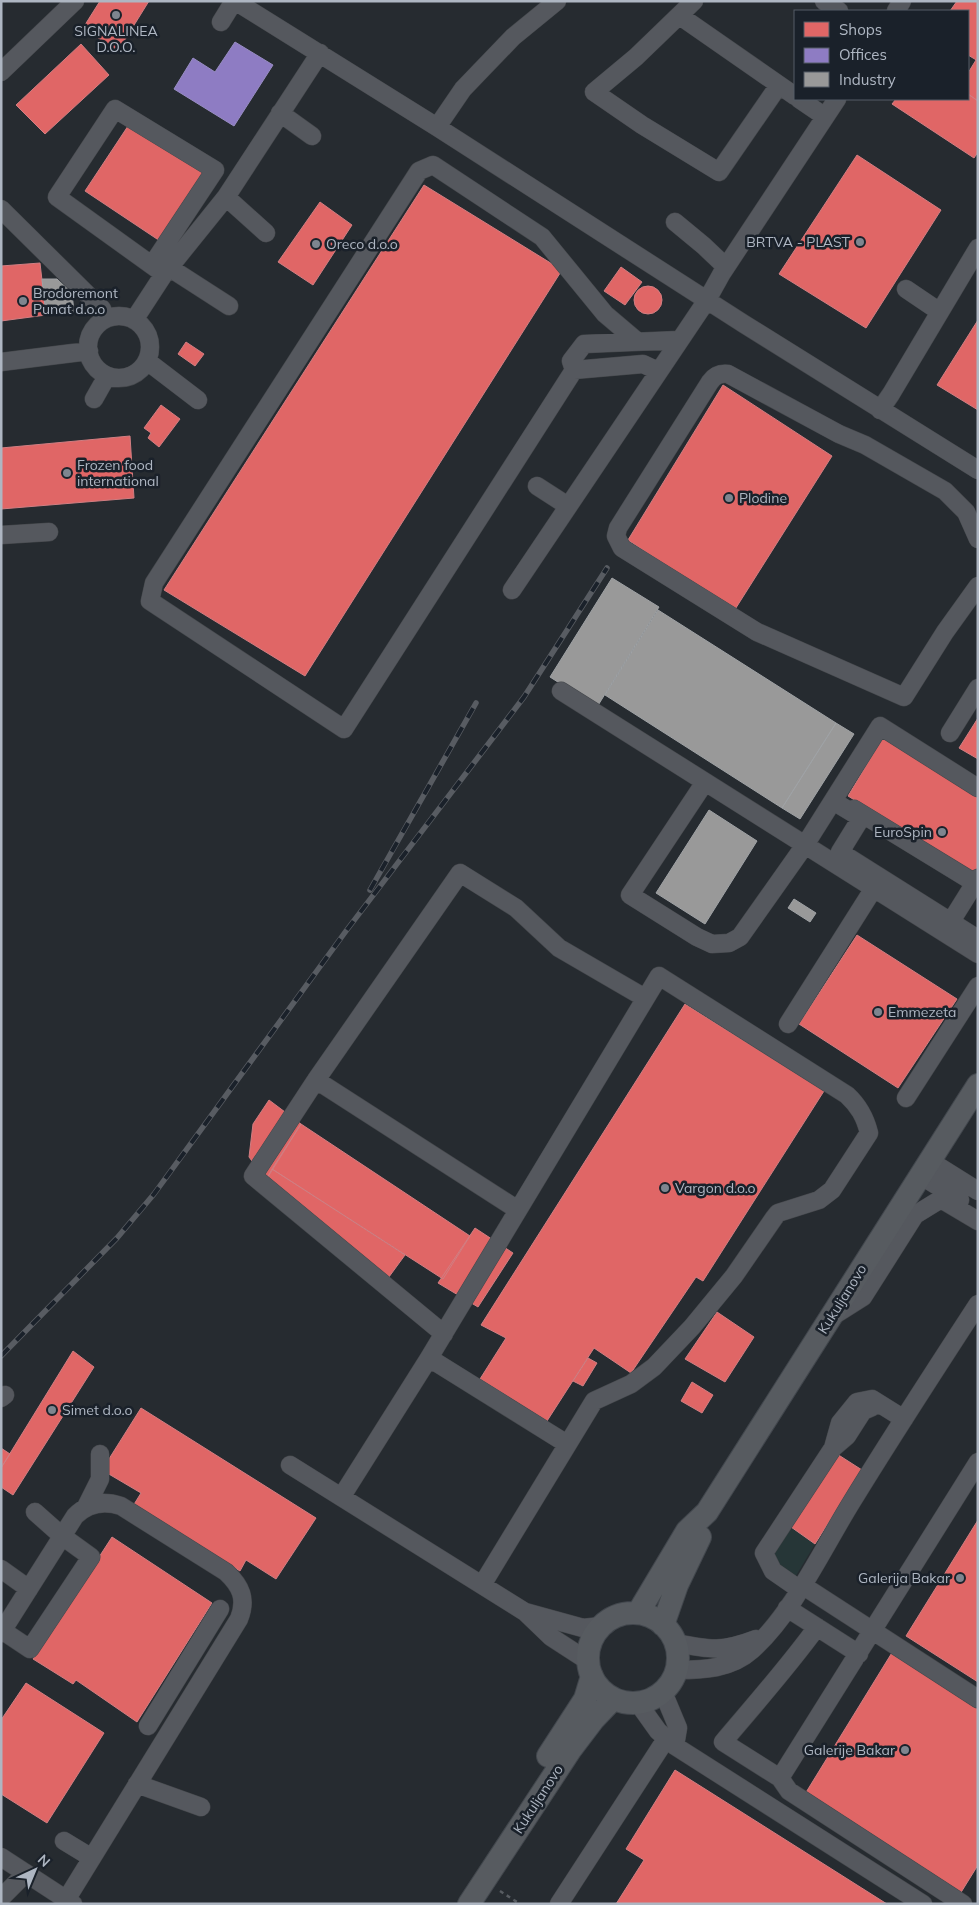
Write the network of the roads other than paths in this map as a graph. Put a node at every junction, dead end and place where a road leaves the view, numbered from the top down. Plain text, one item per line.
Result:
1 (76, 1) edge
2 (234, 1) edge
3 (557, 1) edge
4 (694, 1) edge
5 (824, 1) edge
6 (838, 10) edge
7 (680, 16) junction
8 (221, 22) dead end
9 (320, 53) junction
10 (1, 72) edge
11 (779, 85) junction
12 (794, 95) edge
13 (800, 100) edge
14 (836, 100) edge
15 (280, 113) junction
16 (824, 116) junction
17 (437, 127) junction
18 (312, 136) dead end
19 (226, 197) junction
20 (1, 210) edge
21 (675, 222) dead end
22 (266, 233) dead end
23 (978, 248) edge
24 (726, 267) junction
25 (162, 269) junction
26 (906, 289) dead end
27 (707, 300) junction
28 (229, 306) dead end
29 (940, 312) junction
30 (106, 319) junction
31 (134, 320) junction
32 (679, 340) junction
33 (638, 342) junction
34 (89, 351) junction
35 (1, 362) edge
36 (146, 362) junction
37 (574, 370) junction
38 (658, 370) junction
39 (107, 376) junction
40 (94, 399) dead end
41 (198, 400) dead end
42 (880, 410) junction
43 (978, 470) edge
44 (537, 486) dead end
45 (568, 506) junction
46 (49, 532) dead end
47 (1, 535) edge
48 (978, 538) edge
49 (978, 586) edge
50 (512, 590) dead end
51 (978, 688) edge
52 (561, 691) dead end
53 (950, 733) dead end
54 (705, 782) junction
55 (978, 788) edge
56 (834, 799) junction
57 (805, 845) junction
58 (976, 881) edge
59 (874, 888) junction
60 (948, 927) junction
61 (978, 939) edge
62 (978, 954) edge
63 (978, 986) edge
64 (645, 998) junction
65 (788, 1024) dead end
66 (316, 1080) junction
67 (978, 1085) edge
68 (906, 1098) dead end
69 (928, 1163) junction
70 (978, 1179) edge
71 (978, 1191) edge
72 (518, 1210) junction
73 (978, 1211) edge
74 (978, 1221) edge
75 (978, 1304) edge
76 (830, 1318) junction
77 (444, 1334) junction
78 (429, 1358) junction
79 (904, 1419) junction
80 (567, 1444) junction
81 (100, 1454) dead end
82 (978, 1462) edge
83 (290, 1465) dead end
84 (342, 1496) junction
85 (86, 1506) junction
86 (35, 1512) dead end
87 (707, 1512) junction
88 (62, 1536) junction
89 (1, 1569) edge
90 (482, 1585) junction
91 (800, 1587) junction
92 (29, 1589) junction
93 (787, 1608) junction
94 (525, 1612) junction
95 (638, 1613) junction
96 (663, 1625) junction
97 (601, 1626) junction
98 (817, 1627) junction
99 (2, 1632) edge
100 (872, 1632) junction
101 (230, 1634) junction
102 (764, 1637) junction
103 (676, 1643) junction
104 (859, 1654) junction
105 (590, 1668) junction
106 (677, 1670) junction
107 (173, 1685) junction
108 (663, 1692) junction
109 (191, 1697) junction
110 (613, 1699) junction
111 (978, 1699) edge
112 (638, 1703) junction
113 (148, 1726) dead end
114 (671, 1742) junction
115 (780, 1778) junction
116 (137, 1784) junction
117 (201, 1807) dead end
118 (513, 1836) junction
119 (64, 1841) dead end
120 (1, 1857) edge
121 (92, 1858) junction
122 (26, 1873) junction
123 (1, 1898) edge
124 (69, 1902) edge
125 (469, 1904) edge
126 (559, 1904) edge
127 (923, 1904) edge
128 (963, 1904) edge

1 - 10 street
2 - 8 street
2 - 9 street
3 - 17 street
4 - 7 street
5 - 6 street
7 - 11 street
7 - 11 street
9 - 15 street
9 - 17 street
11 - 12 street
13 - 16 street
14 - 16 street
15 - 18 street
15 - 19 street
16 - 24 street
17 - 27 street
19 - 22 street
19 - 25 street
20 - 30 street
21 - 24 street
23 - 29 street
24 - 27 street
25 - 25 street
25 - 28 street
25 - 31 street
26 - 29 street
27 - 32 street
27 - 42 street
29 - 42 street
30 - 31 street
30 - 34 street
31 - 36 street
32 - 33 street
32 - 38 street
33 - 37 street
33 - 37 street
34 - 35 street
34 - 39 street
36 - 39 street
36 - 41 street
37 - 38 street
38 - 45 street
39 - 40 street
42 - 43 street
44 - 45 street
45 - 50 street
46 - 47 street
48 - 49 street
51 - 53 street
52 - 54 street
54 - 57 street
54 - 57 street
55 - 56 street
56 - 57 street
56 - 58 street
56 - 60 street
57 - 59 street
58 - 60 street
59 - 60 street
59 - 65 street
60 - 61 street
60 - 62 street
63 - 68 street
64 - 66 street
64 - 72 street
64 - 80 street
66 - 72 street
66 - 77 street
67 - 69 main road, Kukuljanovo
69 - 70 street
69 - 71 street
69 - 73 street
69 - 76 main road, Kukuljanovo
72 - 77 street
74 - 76 street
75 - 79 street
76 - 87 main road, Kukuljanovo
77 - 78 street
78 - 80 street
78 - 84 street
79 - 91 street
79 - 91 street
80 - 90 street
81 - 85 street
82 - 100 street
83 - 84 street
84 - 90 street
85 - 88 street
85 - 101 street
86 - 88 street
87 - 95 main road
87 - 96 main road
88 - 92 street
88 - 99 street
89 - 92 street
90 - 94 street
91 - 93 street
91 - 100 street
92 - 99 street
93 - 98 street
93 - 102 street
94 - 97 street
94 - 105 street
95 - 96 main road
95 - 97 main road
96 - 103 main road
97 - 105 main road
98 - 104 street
98 - 115 street
100 - 104 street
100 - 111 street
101 - 107 street
101 - 109 street
102 - 103 street
102 - 106 street
103 - 106 main road
104 - 115 street
105 - 110 main road
105 - 118 main road
106 - 108 main road
107 - 109 street
107 - 113 street
108 - 112 main road
108 - 114 street
109 - 116 street
110 - 112 main road
110 - 118 main road, Kukuljanovo
112 - 114 street
114 - 126 street
114 - 127 street
115 - 128 street
116 - 117 street
116 - 121 street
118 - 125 main road, Kukuljanovo
119 - 121 street
120 - 122 street
121 - 124 street
122 - 123 street
122 - 124 street

